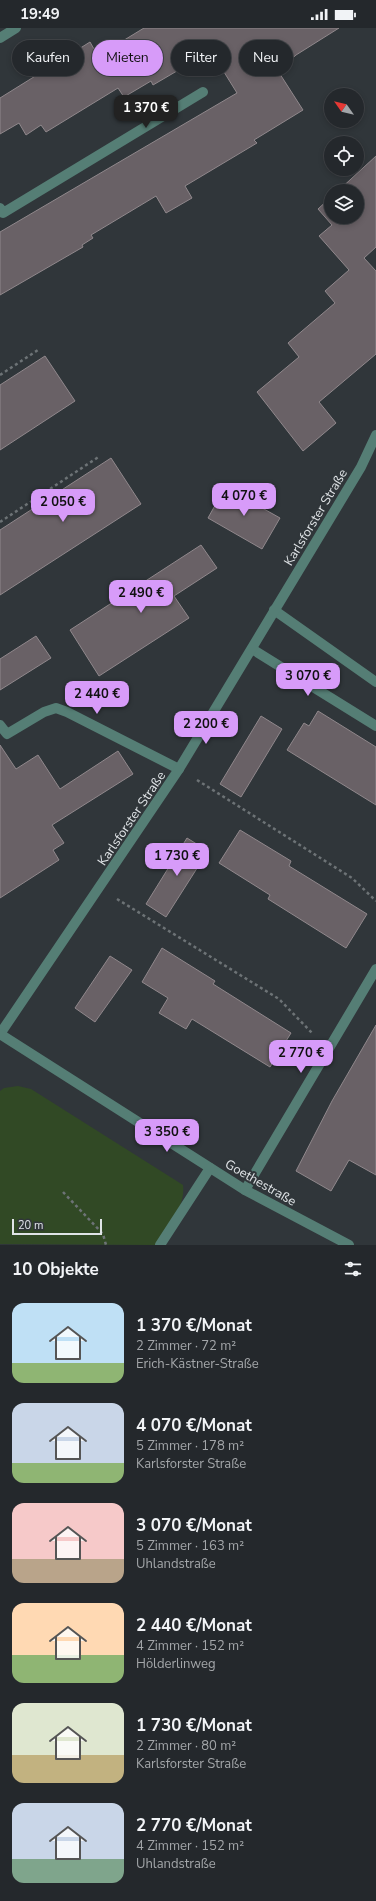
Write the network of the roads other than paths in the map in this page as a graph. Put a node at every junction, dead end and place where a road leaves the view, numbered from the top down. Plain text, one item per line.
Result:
1 (16, 28) edge
2 (0, 38) edge
3 (203, 92) dead end
4 (0, 208) edge
5 (376, 435) edge
6 (274, 610) junction
7 (252, 649) junction
8 (376, 682) edge
9 (0, 725) edge
10 (376, 726) edge
11 (180, 769) junction
12 (376, 969) edge
13 (0, 1034) edge
14 (210, 1168) junction
15 (245, 1190) junction
16 (160, 1245) edge
17 (349, 1245) edge

1 - 2 street
3 - 4 street
5 - 6 street, Karlsforster Straße
6 - 7 street, Karlsforster Straße
6 - 8 street
7 - 10 street
7 - 11 street, Karlsforster Straße
9 - 11 street
11 - 13 street, Karlsforster Straße
12 - 15 street
13 - 14 street, Goethestraße
14 - 15 street, Goethestraße
14 - 16 street
15 - 17 street, Goethestraße

